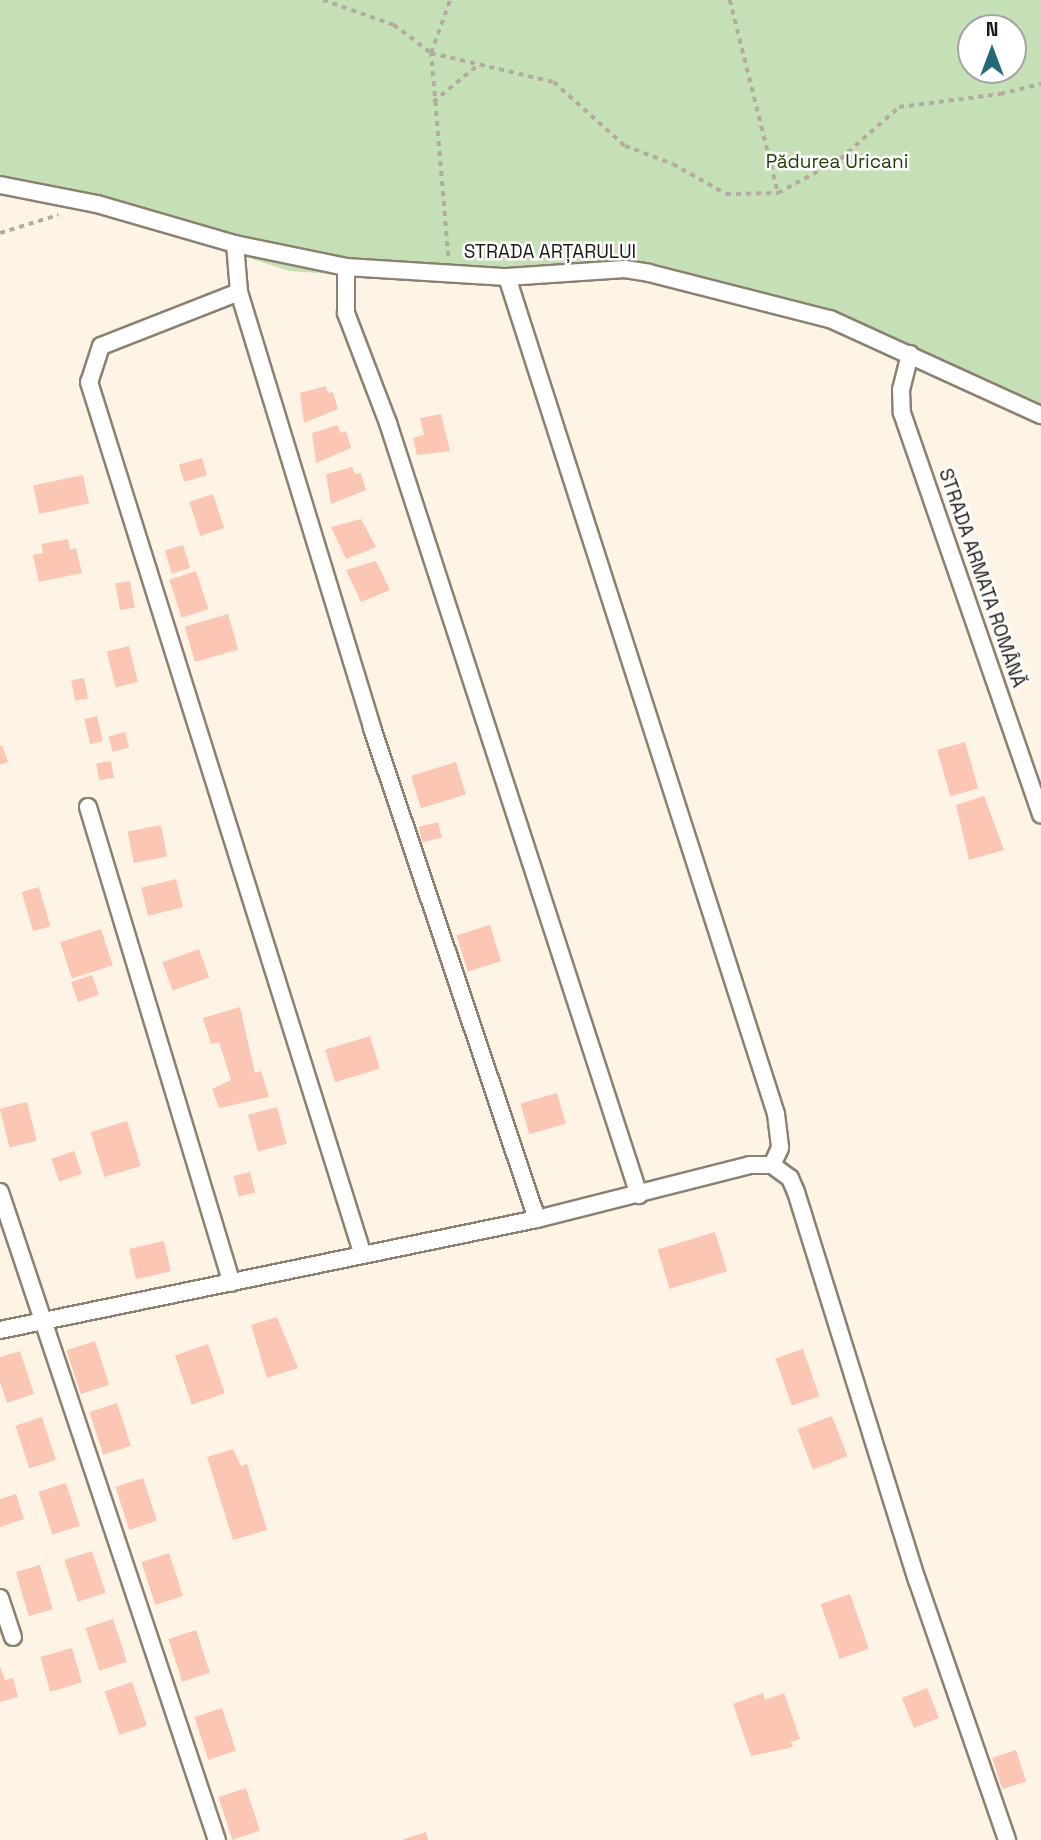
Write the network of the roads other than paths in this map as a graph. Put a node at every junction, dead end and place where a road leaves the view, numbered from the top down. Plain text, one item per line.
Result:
1 (0, 185) edge
2 (235, 244) junction
3 (346, 267) junction
4 (507, 277) junction
5 (239, 292) junction
6 (910, 354) junction
7 (1041, 415) edge
8 (88, 807) dead end
9 (1041, 815) edge
10 (772, 1165) junction
11 (0, 1192) edge
12 (639, 1195) junction
13 (537, 1219) junction
14 (363, 1255) junction
15 (232, 1283) junction
16 (43, 1324) junction
17 (0, 1330) edge
18 (0, 1598) edge
19 (13, 1637) dead end
20 (217, 1840) edge
21 (1007, 1840) edge

1 - 2 street, STRADA ARȚARULUI
2 - 3 street, STRADA ARȚARULUI
2 - 5 street
3 - 4 street, STRADA ARȚARULUI
3 - 12 street
4 - 6 street, STRADA ARȚARULUI
4 - 10 street
5 - 13 street
5 - 14 street
6 - 7 street, STRADA ARȚARULUI
6 - 9 street, STRADA ARMATA ROMÂNĂ
8 - 15 street
10 - 12 street
10 - 21 street
11 - 16 street
12 - 13 street
13 - 14 street
14 - 15 street
15 - 16 street
16 - 17 street
16 - 20 street
18 - 19 street

